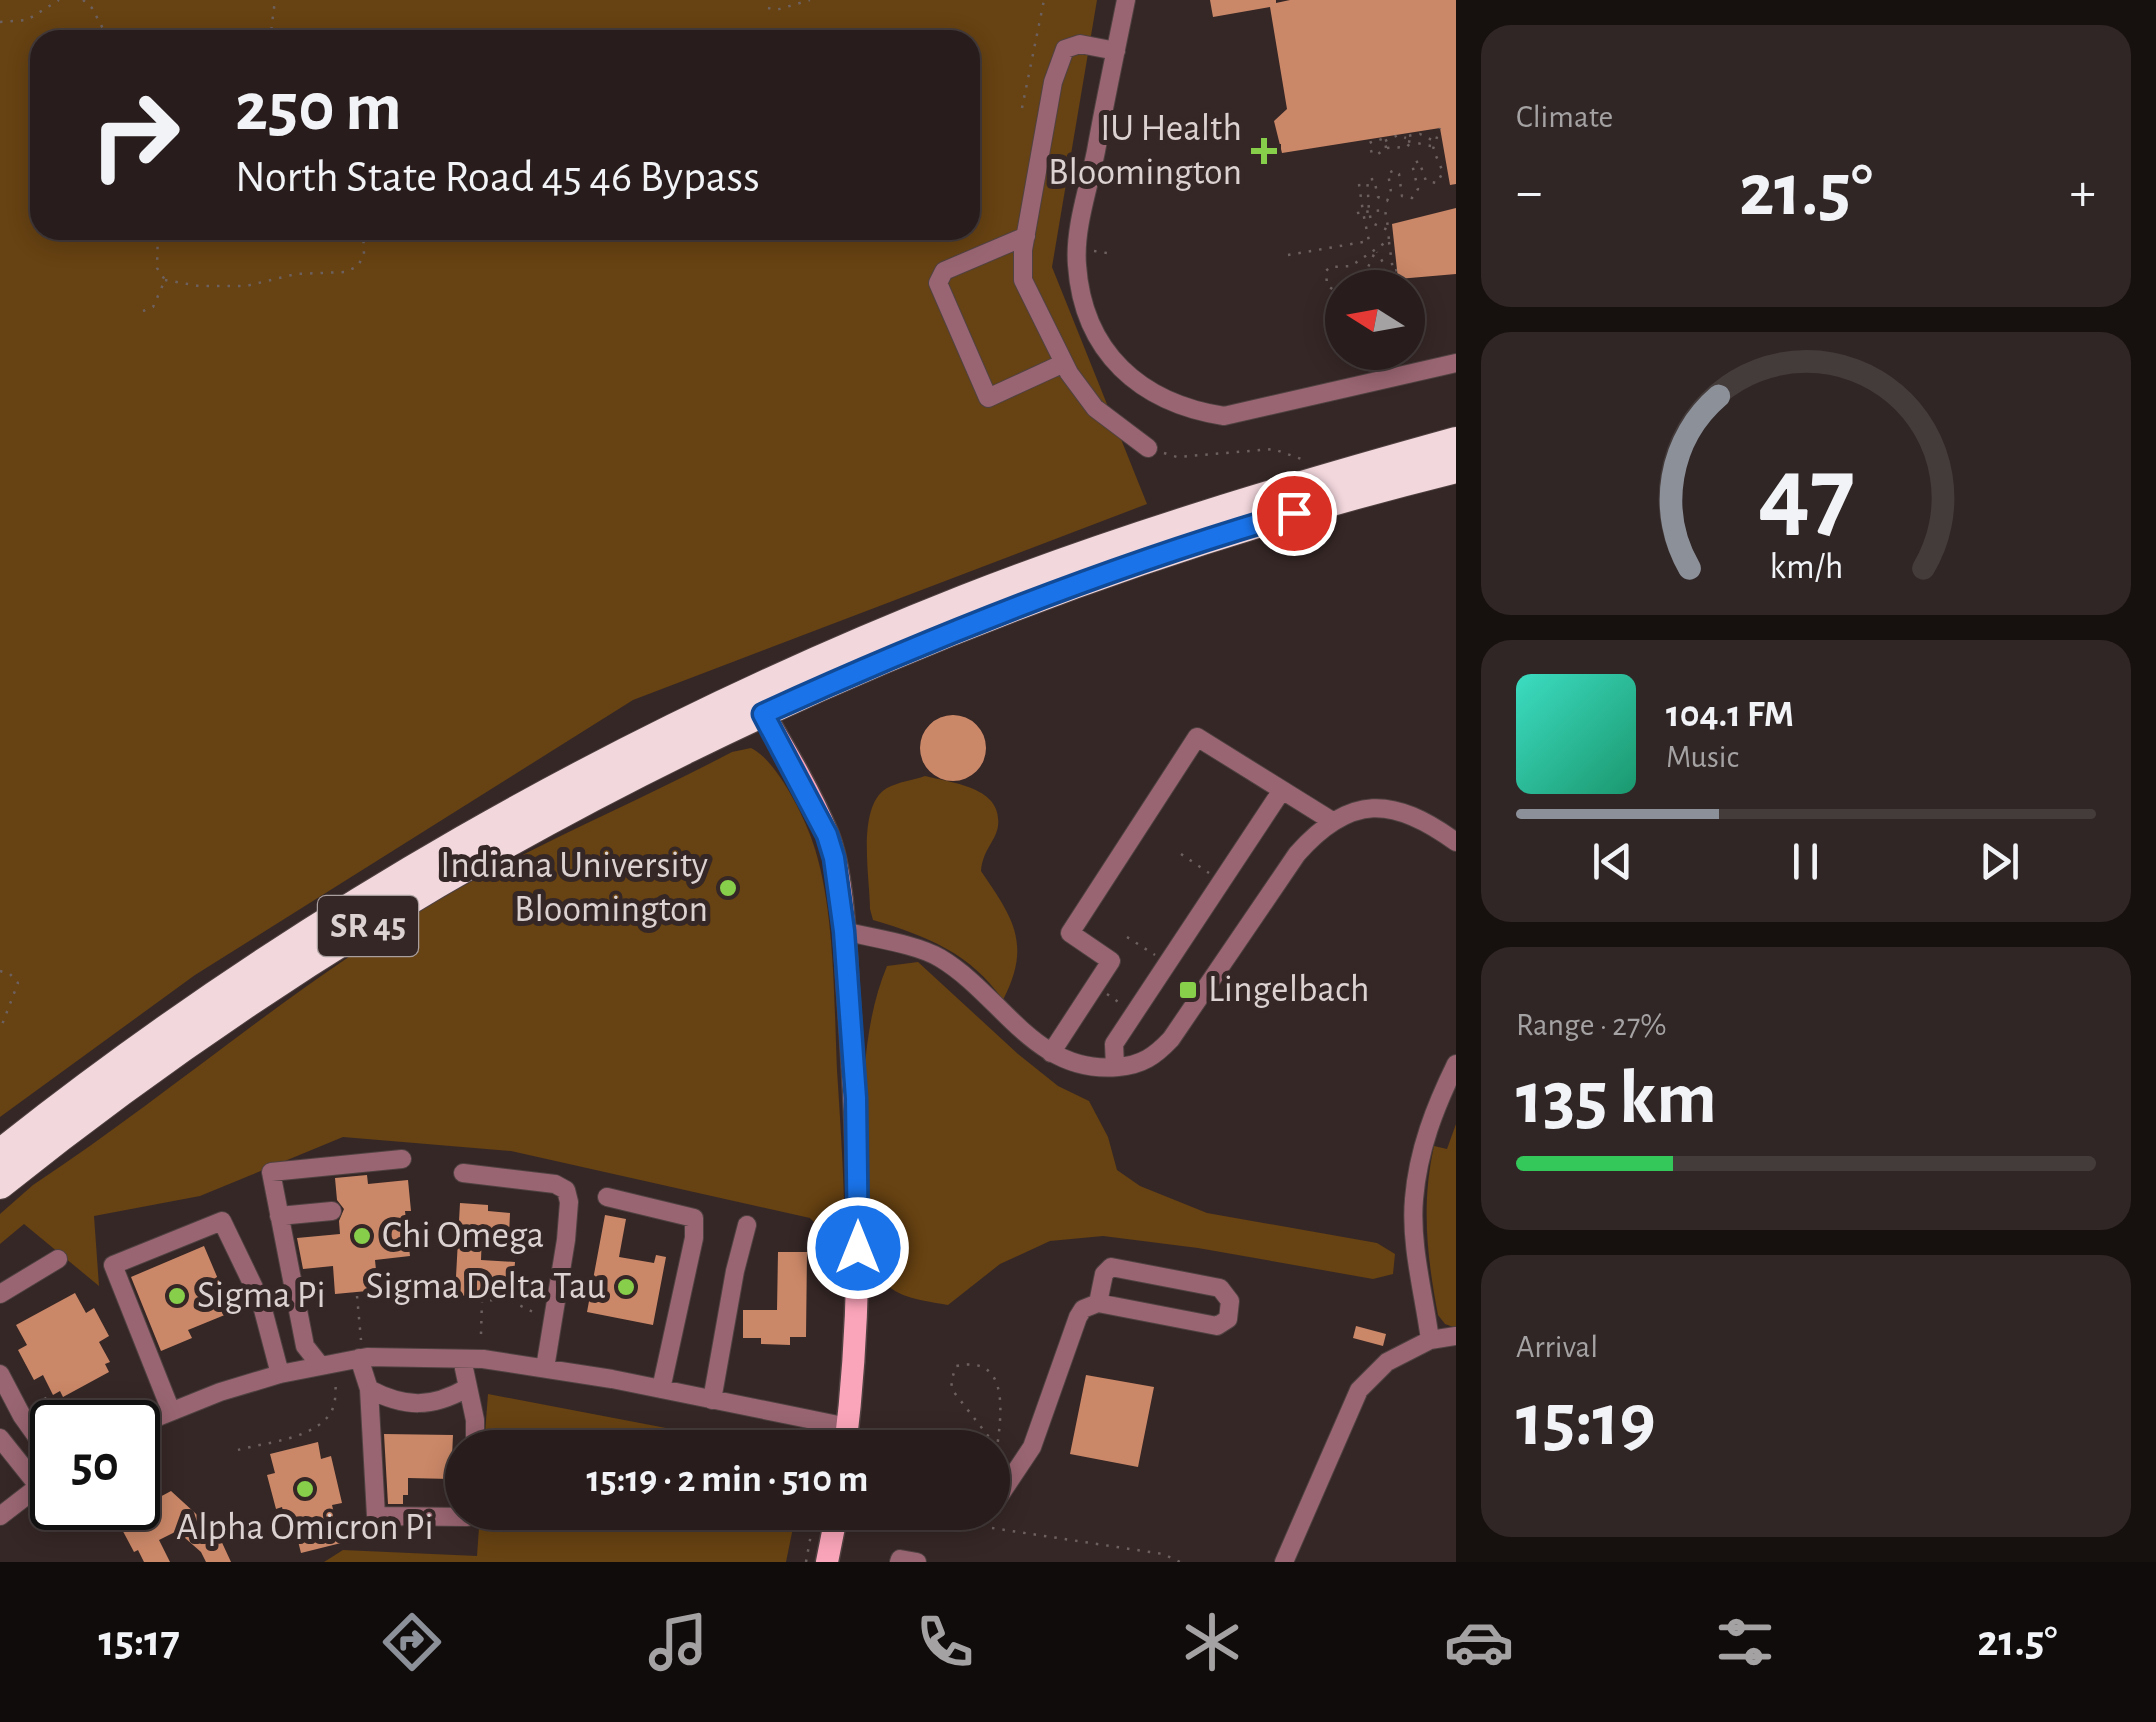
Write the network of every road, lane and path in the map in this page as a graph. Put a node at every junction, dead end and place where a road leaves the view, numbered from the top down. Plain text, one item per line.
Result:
1 (59, 0) edge
2 (82, 0) edge
3 (275, 0) edge
4 (810, 0) edge
5 (1044, 0) edge
6 (1126, 0) edge
7 (768, 8) dead end
8 (0, 22) edge
9 (104, 30) edge
10 (271, 30) edge
11 (1116, 51) junction
12 (1022, 108) dead end
13 (1440, 128) dead end
14 (1409, 140) junction
15 (1434, 140) junction
16 (1385, 141) junction
17 (1433, 146) junction
18 (1386, 148) junction
19 (1358, 184) dead end
20 (1366, 212) junction
21 (1352, 214) dead end
22 (1388, 230) junction
23 (1026, 236) junction
24 (158, 240) edge
25 (363, 240) edge
26 (1389, 240) junction
27 (1376, 250) junction
28 (1288, 255) dead end
29 (1327, 270) edge
30 (1367, 270) edge
31 (1385, 270) edge
32 (1393, 270) edge
33 (165, 280) junction
34 (143, 311) dead end
35 (1064, 363) junction
36 (1456, 363) edge
37 (1456, 441) edge
38 (1148, 448) joint
39 (1308, 462) dead end
40 (1456, 469) edge
41 (757, 703) junction
42 (1282, 790) junction
43 (1332, 821) junction
44 (1456, 842) edge
45 (844, 931) junction
46 (0, 971) edge
47 (0, 1030) edge
48 (1052, 1053) junction
49 (1456, 1064) edge
50 (1115, 1067) junction
51 (0, 1153) edge
52 (402, 1160) dead end
53 (464, 1173) dead end
54 (0, 1185) edge
55 (606, 1198) dead end
56 (332, 1211) dead end
57 (279, 1216) junction
58 (747, 1225) dead end
59 (58, 1259) dead end
60 (0, 1294) edge
61 (357, 1296) dead end
62 (1098, 1303) junction
63 (550, 1320) junction
64 (480, 1334) dead end
65 (1456, 1336) edge
66 (1430, 1340) junction
67 (360, 1350) junction
68 (462, 1359) junction
69 (320, 1365) junction
70 (545, 1368) junction
71 (0, 1374) edge
72 (280, 1374) junction
73 (336, 1384) dead end
74 (369, 1388) junction
75 (467, 1388) junction
76 (660, 1389) junction
77 (712, 1400) junction
78 (171, 1410) junction
79 (160, 1415) edge
80 (30, 1426) edge
81 (475, 1430) edge
82 (821, 1430) edge
83 (848, 1430) edge
84 (0, 1438) edge
85 (996, 1446) joint
86 (238, 1450) dead end
87 (30, 1466) edge
88 (1010, 1480) edge
89 (30, 1493) edge
90 (0, 1516) edge
91 (445, 1517) edge
92 (812, 1530) edge
93 (834, 1530) edge
94 (1001, 1530) edge
95 (806, 1562) edge
96 (828, 1562) edge
97 (899, 1562) edge
98 (918, 1562) edge
99 (1180, 1562) edge
100 (1284, 1562) edge

1 - 8 path
2 - 9 path
3 - 10 path
4 - 7 path
5 - 12 path
6 - 11 street
11 - 23 street
11 - 36 street
13 - 15 path
14 - 15 path
14 - 16 path
14 - 17 path
14 - 18 path
15 - 17 path
16 - 18 path
16 - 18 path
17 - 20 path
19 - 20 path
20 - 21 path
20 - 22 path
20 - 22 path
20 - 28 path
22 - 26 path
23 - 35 street
23 - 35 street
24 - 33 path
25 - 33 path
26 - 27 path
26 - 32 path
27 - 29 path
27 - 30 path
27 - 31 path
33 - 34 path
35 - 38 street
37 - 41 highway, SR 45
38 - 39 path
40 - 41 highway, SR 45
41 - 45 main road
41 - 51 highway, SR 45
41 - 54 highway, SR 45
42 - 43 street
42 - 48 street
42 - 50 street
43 - 44 street
43 - 50 street
45 - 48 street
45 - 83 main road
46 - 47 path
48 - 50 street
49 - 66 street
52 - 57 street
53 - 63 street
55 - 76 street
56 - 57 street
57 - 69 street
58 - 77 street
59 - 60 street
61 - 67 path
62 - 62 street
62 - 88 street
63 - 64 path
63 - 70 street
65 - 66 street
66 - 100 street
67 - 68 street
67 - 69 street
67 - 74 street
68 - 70 street
68 - 75 street
69 - 72 street
70 - 76 street
71 - 80 street
72 - 78 street
72 - 78 street
73 - 86 path
74 - 75 street
74 - 91 street
75 - 81 street
76 - 77 street
77 - 82 street
78 - 79 street
84 - 87 street
85 - 85 path
89 - 90 street
92 - 95 path
93 - 96 main road
94 - 99 path
97 - 98 street

